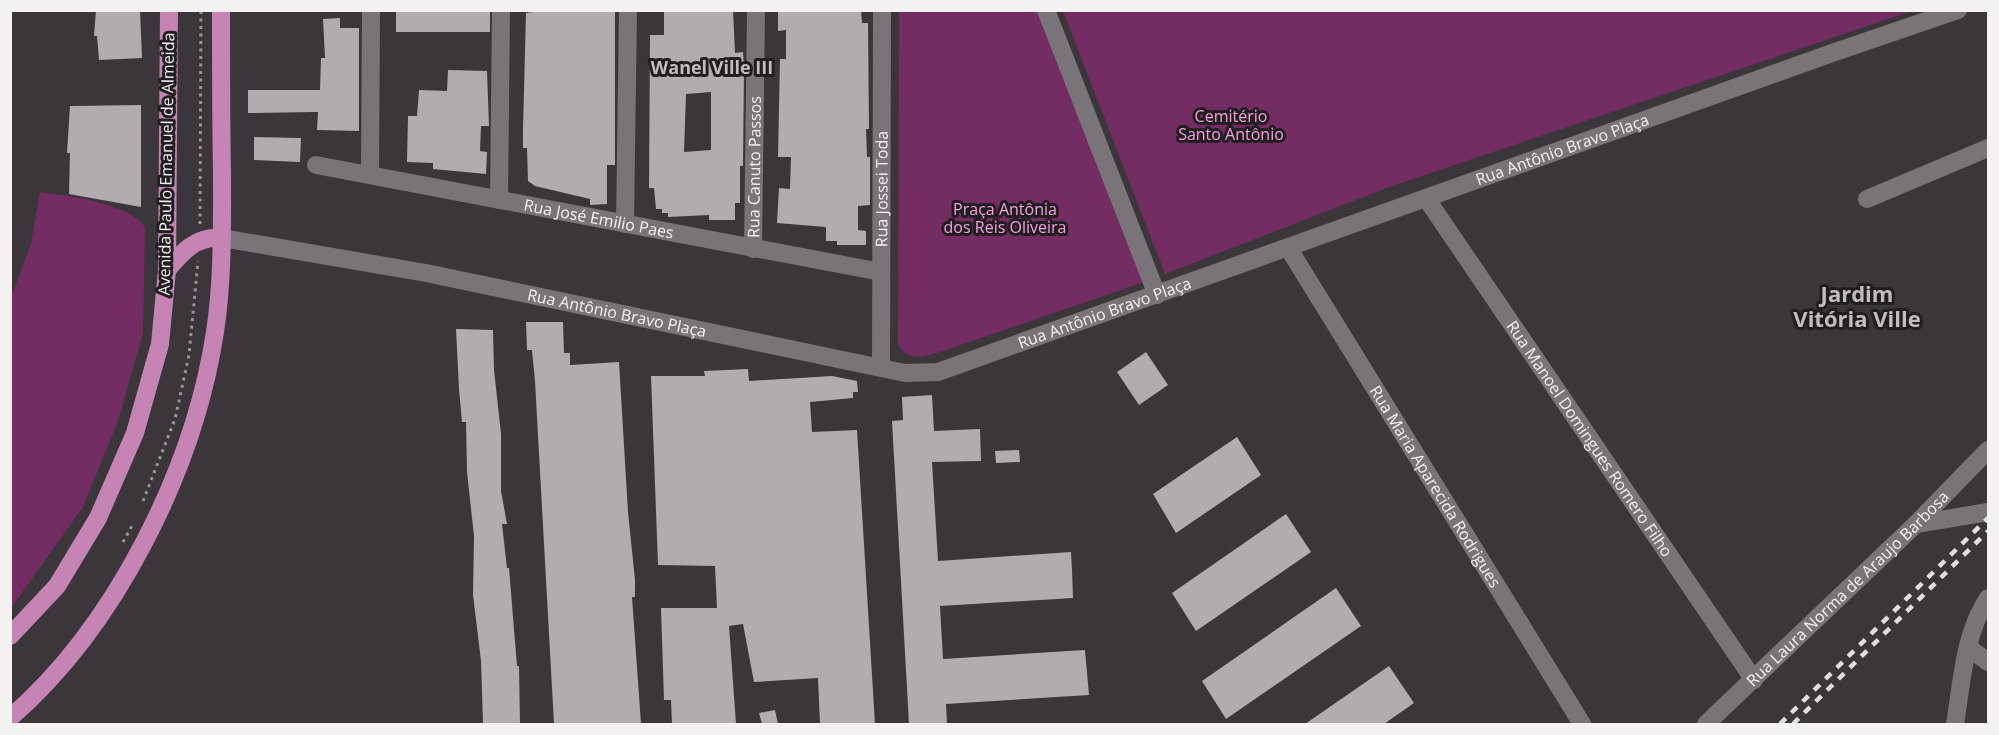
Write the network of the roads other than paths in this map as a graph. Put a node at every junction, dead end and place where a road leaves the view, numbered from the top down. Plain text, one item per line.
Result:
1 (169, 10) edge
2 (221, 10) edge
3 (371, 10) edge
4 (501, 10) edge
5 (628, 10) edge
6 (756, 10) edge
7 (882, 10) edge
8 (1046, 10) edge
9 (1958, 10) edge
10 (1989, 148) edge
11 (316, 165) dead end
12 (370, 176) junction
13 (1426, 198) junction
14 (500, 200) junction
15 (1867, 200) dead end
16 (625, 225) junction
17 (222, 238) junction
18 (753, 249) junction
19 (1289, 249) junction
20 (167, 270) junction
21 (881, 272) junction
22 (1157, 295) junction
23 (881, 366) junction
24 (1989, 450) edge
25 (1989, 512) edge
26 (1916, 524) junction
27 (1989, 598) edge
28 (10, 636) edge
29 (1968, 647) junction
30 (1989, 662) edge
31 (1754, 680) junction
32 (10, 718) edge
33 (1582, 724) edge
34 (1706, 724) edge
35 (1955, 724) edge

1 - 20 main road, Avenida Paulo Emanuel de Almeida
2 - 17 main road
3 - 12 street
4 - 14 street
5 - 16 street
6 - 18 street, Rua Canuto Passos
7 - 21 street, Rua Jossei Toda
8 - 22 street
9 - 13 street, Rua Antônio Bravo Plaça
10 - 15 street
11 - 12 street, Rua José Emilio Paes
12 - 14 street, Rua José Emilio Paes
13 - 19 street, Rua Antônio Bravo Plaça
13 - 31 street, Rua Manoel Domingues Romero Filho
14 - 16 street, Rua José Emilio Paes
16 - 18 street, Rua José Emilio Paes
17 - 20 main road
17 - 23 street, Rua Antônio Bravo Plaça
17 - 32 main road
18 - 21 street, Rua José Emilio Paes
19 - 22 street, Rua Antônio Bravo Plaça
19 - 33 street, Rua Maria Aparecida Rodrigues
20 - 28 main road, Avenida Paulo Emanuel de Almeida
21 - 23 street, Rua Jossei Toda
22 - 23 street, Rua Antônio Bravo Plaça
24 - 26 street, Rua Laura Norma de Araujo Barbosa
25 - 26 street
26 - 31 street, Rua Laura Norma de Araujo Barbosa
27 - 29 street
29 - 30 street
29 - 35 street
31 - 34 street, Rua Laura Norma de Araujo Barbosa

